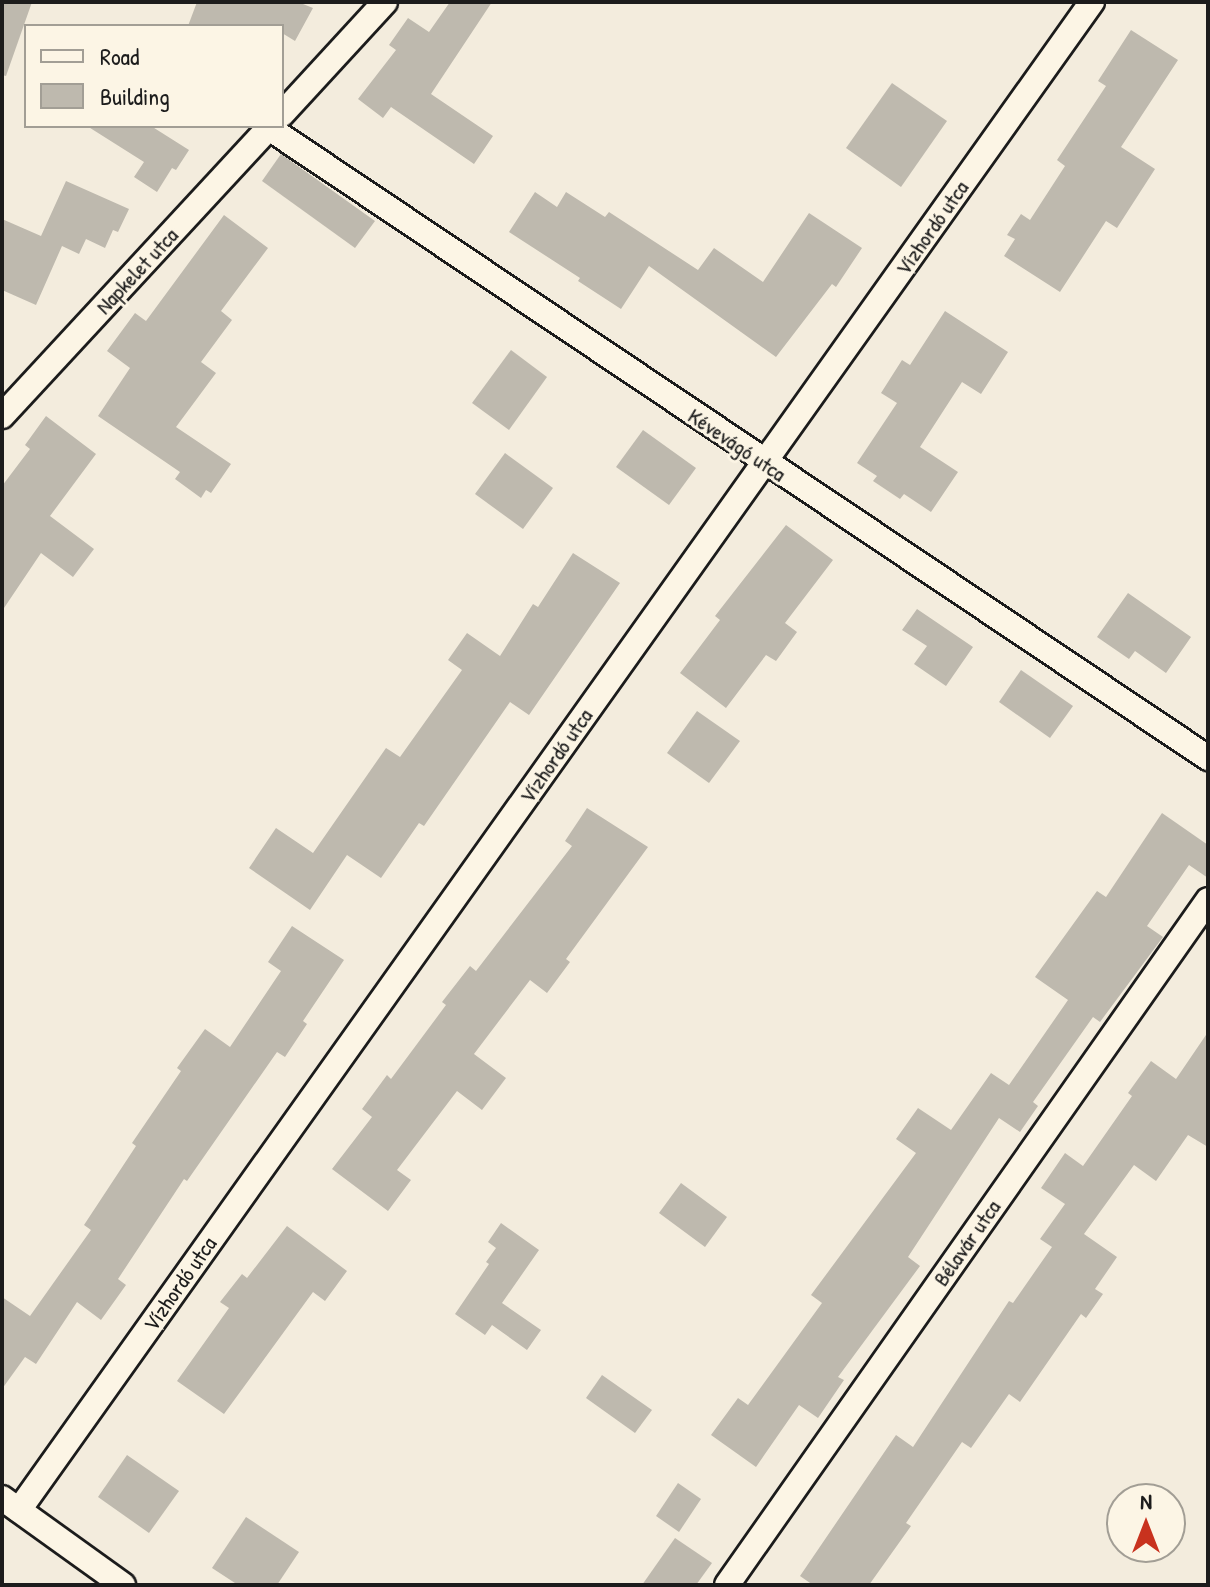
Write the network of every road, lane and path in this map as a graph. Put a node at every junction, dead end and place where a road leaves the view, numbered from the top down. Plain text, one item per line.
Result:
1 (385, 2) edge
2 (1092, 2) edge
3 (284, 112) edge
4 (269, 128) edge
5 (281, 128) edge
6 (2, 416) edge
7 (765, 463) junction
8 (1208, 758) edge
9 (1208, 900) edge
10 (10, 1504) edge
11 (123, 1585) edge
12 (727, 1585) edge

1 - 3 street, Napkelet utca
2 - 7 street, Vízhordó utca
4 - 6 street, Napkelet utca
5 - 7 street, Kévevágó utca
7 - 8 street, Kévevágó utca
7 - 10 street, Vízhordó utca
9 - 12 street, Bélavár utca
10 - 11 street

